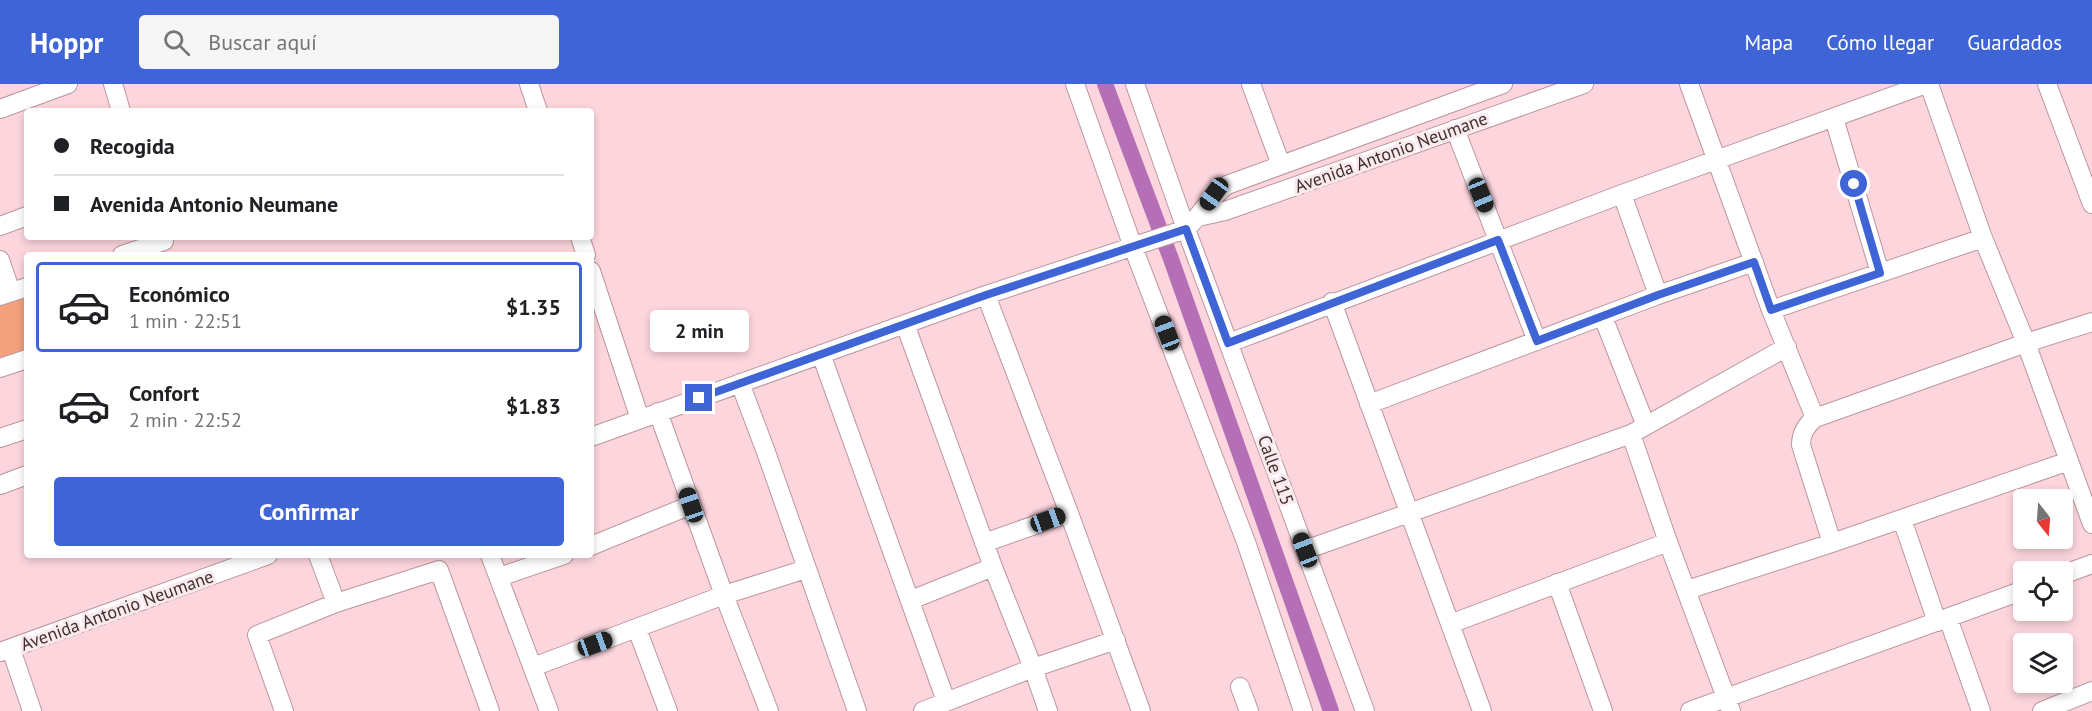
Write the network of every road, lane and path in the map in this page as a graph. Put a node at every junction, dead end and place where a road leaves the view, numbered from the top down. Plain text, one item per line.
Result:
1 (68, 84) edge
2 (113, 84) edge
3 (529, 84) edge
4 (1075, 84) edge
5 (1135, 84) edge
6 (1251, 84) edge
7 (1503, 84) edge
8 (1584, 84) edge
9 (1689, 84) edge
10 (1927, 84) edge
11 (2047, 84) edge
12 (1877, 92) edge
13 (120, 108) edge
14 (537, 108) edge
15 (0, 109) edge
16 (1834, 118) junction
17 (1455, 129) junction
18 (1718, 160) junction
19 (1281, 165) junction
20 (1622, 194) junction
21 (2092, 204) edge
22 (24, 217) edge
23 (0, 226) edge
24 (1188, 226) junction
25 (1983, 238) junction
26 (1498, 240) junction
27 (165, 244) edge
28 (1137, 245) junction
29 (134, 252) edge
30 (0, 260) edge
31 (1754, 262) junction
32 (1880, 273) junction
33 (594, 280) edge
34 (13, 292) edge
35 (986, 295) junction
36 (1658, 295) junction
37 (1332, 302) junction
38 (1771, 310) junction
39 (1603, 317) junction
40 (2092, 322) edge
41 (905, 324) junction
42 (1537, 341) junction
43 (1228, 343) junction
44 (2026, 343) junction
45 (1787, 347) junction
46 (821, 354) junction
47 (24, 360) edge
48 (0, 368) edge
49 (740, 383) junction
50 (1369, 404) junction
51 (658, 412) junction
52 (1815, 418) junction
53 (640, 419) junction
54 (24, 430) edge
55 (1639, 430) junction
56 (594, 436) edge
57 (0, 438) edge
58 (2069, 461) junction
59 (24, 477) edge
60 (0, 485) edge
61 (691, 505) junction
62 (1069, 513) junction
63 (1409, 514) junction
64 (1902, 519) junction
65 (2092, 524) edge
66 (1668, 542) junction
67 (984, 543) junction
68 (1832, 543) junction
69 (594, 545) edge
70 (1305, 550) junction
71 (260, 558) edge
72 (319, 558) edge
73 (491, 558) edge
74 (555, 558) edge
75 (2092, 564) edge
76 (993, 567) junction
77 (806, 569) junction
78 (2073, 571) edge
79 (500, 576) junction
80 (1557, 584) junction
81 (1687, 590) junction
82 (2013, 594) edge
83 (724, 595) junction
84 (911, 600) junction
85 (336, 603) junction
86 (1942, 620) junction
87 (1449, 624) junction
88 (637, 629) junction
89 (1116, 640) junction
90 (5, 651) edge
91 (533, 667) junction
92 (1033, 668) junction
93 (1240, 687) dead end
94 (2092, 691) edge
95 (946, 701) junction
96 (1728, 704) edge
97 (32, 711) edge
98 (284, 711) edge
99 (490, 711) edge
100 (549, 711) edge
101 (668, 711) edge
102 (769, 711) edge
103 (857, 711) edge
104 (925, 711) edge
105 (1048, 711) edge
106 (1142, 711) edge
107 (1249, 711) edge
108 (1303, 711) edge
109 (1365, 711) edge
110 (1482, 711) edge
111 (1602, 711) edge
112 (1690, 711) edge
113 (1981, 711) edge
114 (2042, 711) edge

1 - 15 street
2 - 13 street
3 - 14 street
4 - 28 street
5 - 24 street, Calle 115
6 - 19 street
7 - 19 street, Avenida Antonio Neumane
8 - 17 street, Avenida Antonio Neumane
9 - 18 street
10 - 12 street
10 - 25 street
11 - 21 street
12 - 16 street
16 - 18 street
16 - 32 street
17 - 24 street, Avenida Antonio Neumane
17 - 26 street
18 - 20 street
18 - 31 street
19 - 24 street, Avenida Antonio Neumane
20 - 26 street
20 - 36 street
22 - 23 street
24 - 28 street, Avenida Antonio Neumane
24 - 43 street, Calle 115
25 - 32 street
25 - 44 street
26 - 37 street
26 - 42 street
27 - 29 street
28 - 35 street, Avenida Antonio Neumane
28 - 108 street
30 - 34 street
31 - 36 street
31 - 38 street
32 - 38 street
33 - 53 street
35 - 41 street, Avenida Antonio Neumane
35 - 62 street
36 - 39 street
37 - 43 street
37 - 50 street
38 - 45 street
39 - 42 street
39 - 55 street
40 - 44 street
41 - 46 street, Avenida Antonio Neumane
41 - 67 street
42 - 50 street
43 - 70 street, Calle 115
44 - 52 street
44 - 58 street
45 - 52 street
45 - 55 street
46 - 49 street, Avenida Antonio Neumane
46 - 84 street
47 - 48 street
49 - 51 street, Avenida Antonio Neumane
49 - 77 street
50 - 63 street
51 - 53 street, Avenida Antonio Neumane
51 - 61 street
52 - 68 street
53 - 56 street, Avenida Antonio Neumane
54 - 57 street
55 - 63 street
55 - 66 street
58 - 64 street
58 - 65 street
59 - 60 street
61 - 69 street
61 - 83 street
62 - 67 street
62 - 89 street
63 - 70 street
63 - 87 street
64 - 68 street
64 - 86 street
66 - 80 street
66 - 81 street
67 - 76 street
68 - 81 street
70 - 109 street, Calle 115
71 - 90 street, Avenida Antonio Neumane
72 - 85 street
73 - 79 street
74 - 79 street
75 - 78 street
76 - 84 street
76 - 92 street
77 - 83 street
77 - 103 street
79 - 91 street
80 - 87 street
80 - 111 street
81 - 96 street
82 - 86 street
83 - 88 street
83 - 102 street
84 - 95 street
85 - 98 street
85 - 99 street
86 - 96 street
86 - 113 street
87 - 110 street
88 - 91 street
88 - 101 street
89 - 92 street
89 - 106 street
90 - 97 street
91 - 100 street
92 - 95 street
92 - 105 street
93 - 107 street
94 - 114 street
95 - 104 street
96 - 112 street

